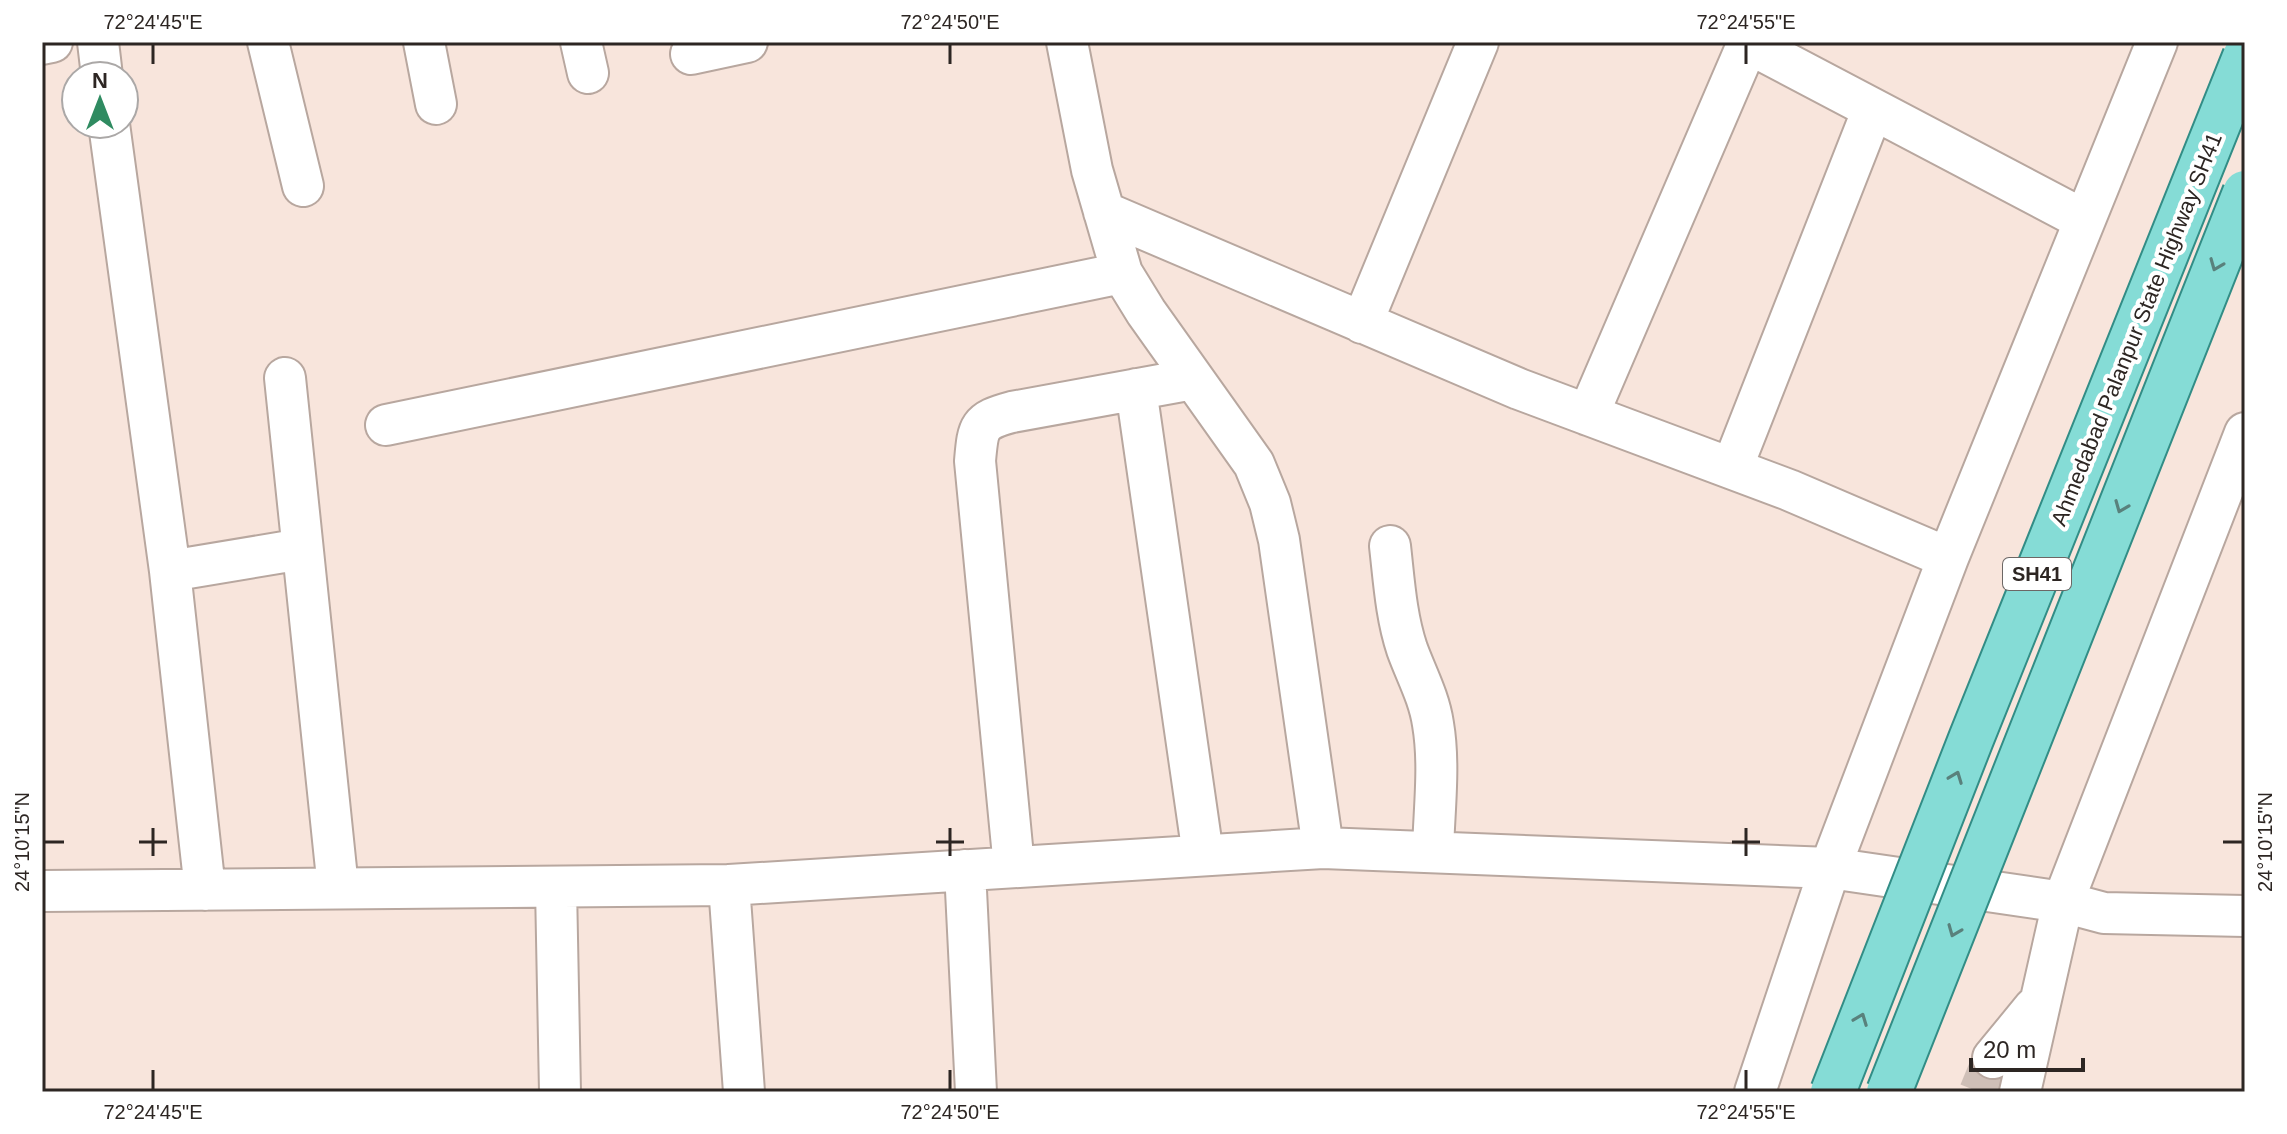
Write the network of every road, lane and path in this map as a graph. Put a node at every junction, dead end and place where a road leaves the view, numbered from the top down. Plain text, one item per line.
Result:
1 (52, 42) edge
2 (268, 42) edge
3 (424, 42) edge
4 (747, 42) edge
5 (1067, 42) edge
6 (1478, 42) edge
7 (1747, 42) edge
8 (2157, 42) edge
9 (42, 44) edge
10 (691, 54) dead end
11 (2245, 57) edge
12 (436, 104) dead end
13 (1873, 109) junction
14 (111, 140) edge
15 (303, 186) dead end
16 (2245, 193) edge
17 (1104, 212) junction
18 (2084, 220) junction
19 (1122, 273) junction
20 (1362, 323) junction
21 (285, 378) dead end
22 (1193, 379) junction
23 (1136, 389) junction
24 (1588, 415) junction
25 (386, 425) dead end
26 (2245, 433) edge
27 (1732, 468) junction
28 (1390, 546) dead end
29 (302, 549) junction
30 (1948, 558) junction
31 (170, 571) junction
32 (1323, 848) junction
33 (1433, 852) junction
34 (1203, 855) junction
35 (1014, 867) junction
36 (1830, 868) junction
37 (965, 870) junction
38 (729, 885) junction
39 (556, 887) junction
40 (338, 888) junction
41 (205, 890) junction
42 (42, 891) edge
43 (2063, 902) junction
44 (2245, 916) edge
45 (2040, 1002) junction
46 (1993, 1058) tunnel mouth
47 (560, 1092) edge
48 (744, 1092) edge
49 (976, 1092) edge
50 (1755, 1092) edge
51 (1833, 1092) edge
52 (1889, 1092) edge
53 (2020, 1092) tunnel mouth

1 - 9 street
2 - 15 street
3 - 12 street
4 - 10 street
5 - 17 street
6 - 20 street
7 - 13 street
7 - 24 street
8 - 18 street
51 -> 11 main road, Ahmedabad Palanpur State Highway SH41 / SH41, bridge
13 - 18 street
13 - 27 street
14 - 31 street
16 -> 52 main road, SH41, bridge
17 - 19 street
17 - 20 street
18 - 30 street
19 - 22 street
19 - 25 street
20 - 24 street
21 - 29 street
22 - 23 street
22 - 32 street
23 - 34 street
23 - 35 street
24 - 27 street
26 - 43 street
27 - 30 street
28 - 33 street
29 - 31 street
29 - 40 street
30 - 36 street
31 - 41 street
32 - 33 street
32 - 34 street
33 - 36 street
34 - 35 street
35 - 37 street
36 - 43 street
36 - 50 street
37 - 38 street
37 - 49 street
38 - 39 street
38 - 48 street
39 - 40 street
39 - 47 street
40 - 41 street
41 - 42 street
43 - 44 street
43 - 45 street
45 - 46 street
45 - 53 street

